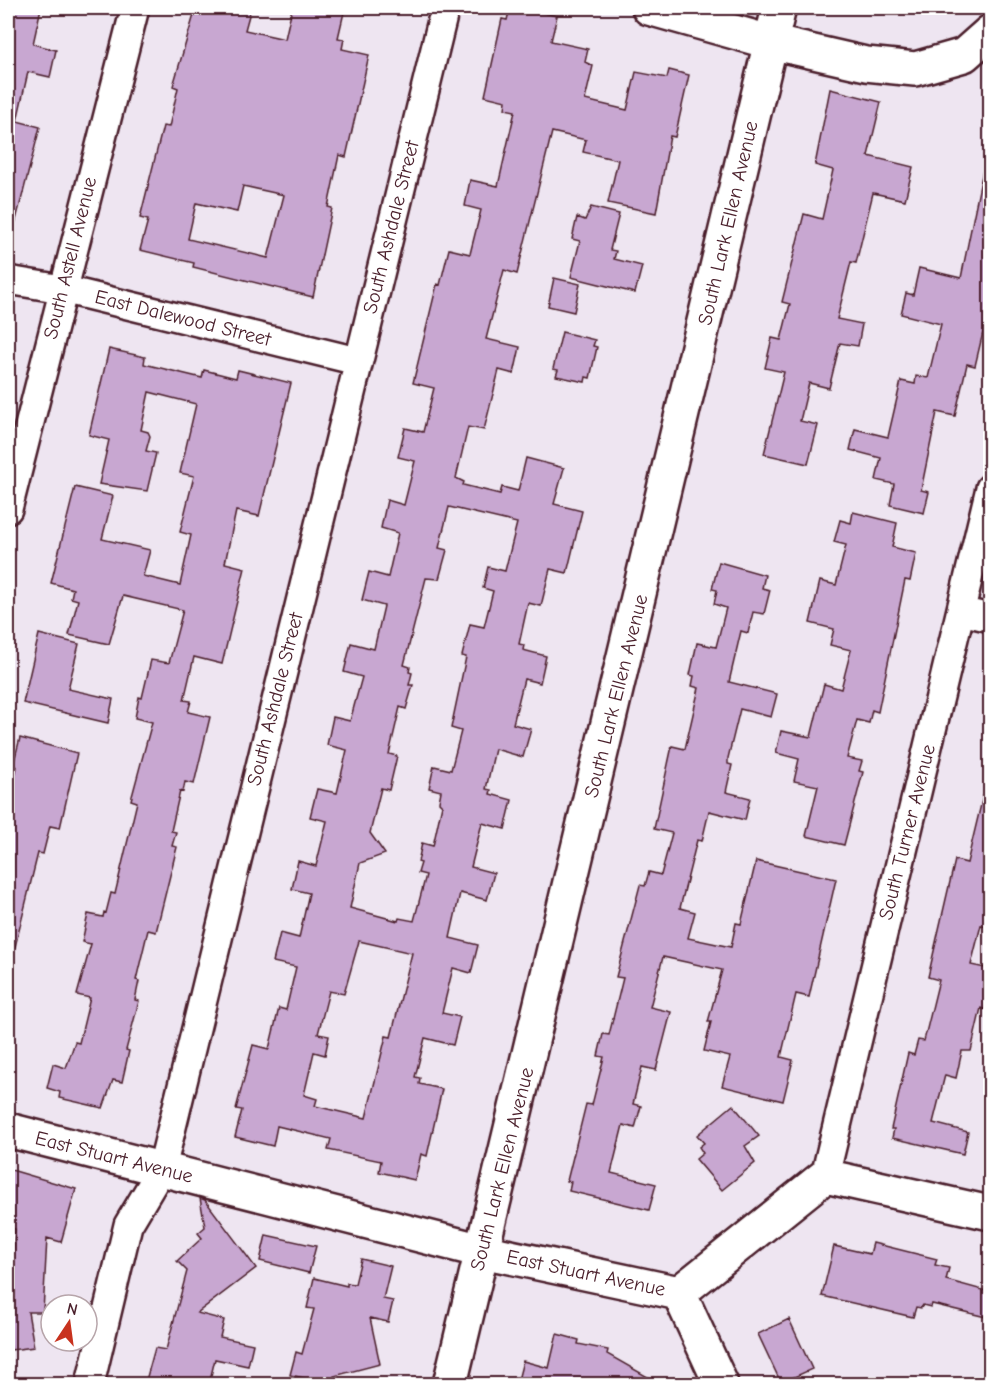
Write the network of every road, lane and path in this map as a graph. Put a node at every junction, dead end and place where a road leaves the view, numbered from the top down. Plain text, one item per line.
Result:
1 (135, 8) edge
2 (445, 8) edge
3 (649, 8) edge
4 (779, 8) edge
5 (990, 32) edge
6 (770, 42) junction
7 (8, 280) edge
8 (62, 289) junction
9 (357, 362) junction
10 (990, 488) edge
11 (8, 509) edge
12 (961, 610) junction
13 (990, 618) edge
14 (8, 1130) edge
15 (162, 1168) junction
16 (825, 1176) junction
17 (990, 1213) edge
18 (482, 1251) junction
19 (679, 1293) junction
20 (90, 1384) edge
21 (450, 1384) edge
22 (721, 1384) edge

1 - 8 street, South Astell Avenue
2 - 9 street, South Ashdale Street
3 - 6 street
4 - 6 street, South Lark Ellen Avenue
5 - 6 street
6 - 18 street, South Lark Ellen Avenue
7 - 8 street, East Dalewood Street
8 - 9 street, East Dalewood Street
8 - 11 street, South Astell Avenue
9 - 15 street, South Ashdale Street
10 - 12 street, South Turner Avenue
12 - 13 street
12 - 16 street, South Turner Avenue
14 - 15 street, East Stuart Avenue
15 - 18 street, East Stuart Avenue
15 - 20 street, South Ashdale Street
16 - 17 street
16 - 19 street, East Stuart Avenue
18 - 19 street, East Stuart Avenue
18 - 21 street, South Lark Ellen Avenue
19 - 22 street

